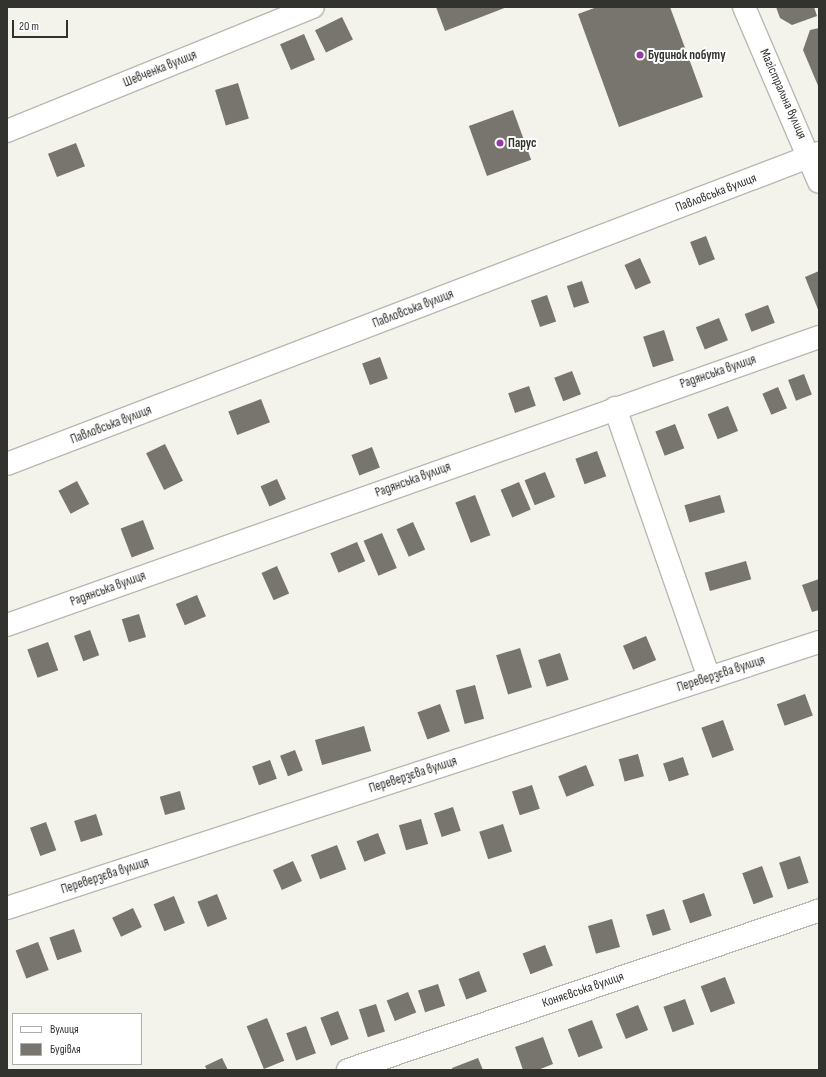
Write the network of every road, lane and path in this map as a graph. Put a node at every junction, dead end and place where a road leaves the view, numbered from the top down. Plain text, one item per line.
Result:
1 (313, 7) edge
2 (744, 7) edge
3 (7, 131) edge
4 (812, 147) edge
5 (819, 182) edge
6 (819, 336) edge
7 (615, 408) junction
8 (7, 464) edge
9 (7, 625) edge
10 (819, 642) edge
11 (709, 678) junction
12 (7, 908) edge
13 (819, 911) edge
14 (348, 1070) edge

1 - 3 street, Шевченка вулиця
2 - 4 street, Магістральна вулиця
4 - 5 street, Магістральна вулиця
4 - 8 street, Павловська вулиця
6 - 7 street, Радянська вулиця
7 - 9 street, Радянська вулиця
7 - 11 street
10 - 11 street, Переверзєва вулиця
11 - 12 street, Переверзєва вулиця
13 - 14 street, Коняєвська вулиця

